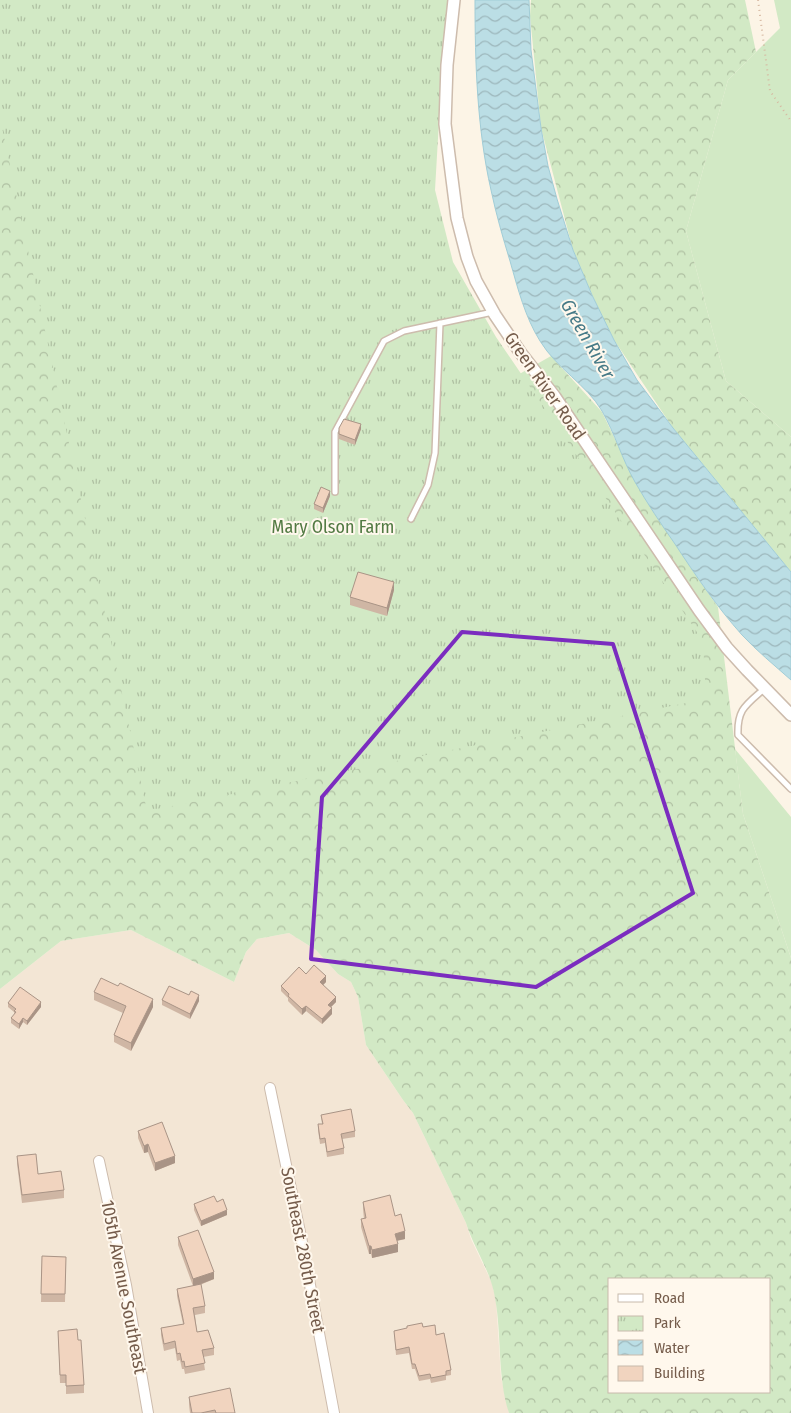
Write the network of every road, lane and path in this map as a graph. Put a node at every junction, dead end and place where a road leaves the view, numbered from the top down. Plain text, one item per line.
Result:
1 (454, 0) edge
2 (758, 0) edge
3 (791, 121) edge
4 (493, 312) junction
5 (440, 323) junction
6 (335, 492) dead end
7 (411, 519) dead end
8 (765, 688) junction
9 (791, 715) edge
10 (791, 789) edge
11 (270, 1088) dead end
12 (99, 1161) dead end
13 (148, 1413) edge
14 (334, 1413) edge

1 - 4 street, Green River Road
2 - 3 path
4 - 5 lane
4 - 8 street, Green River Road
5 - 6 lane
5 - 7 lane
8 - 9 street, Green River Road
8 - 10 lane
11 - 14 street, Southeast 280th Street
12 - 13 street, 105th Avenue Southeast

